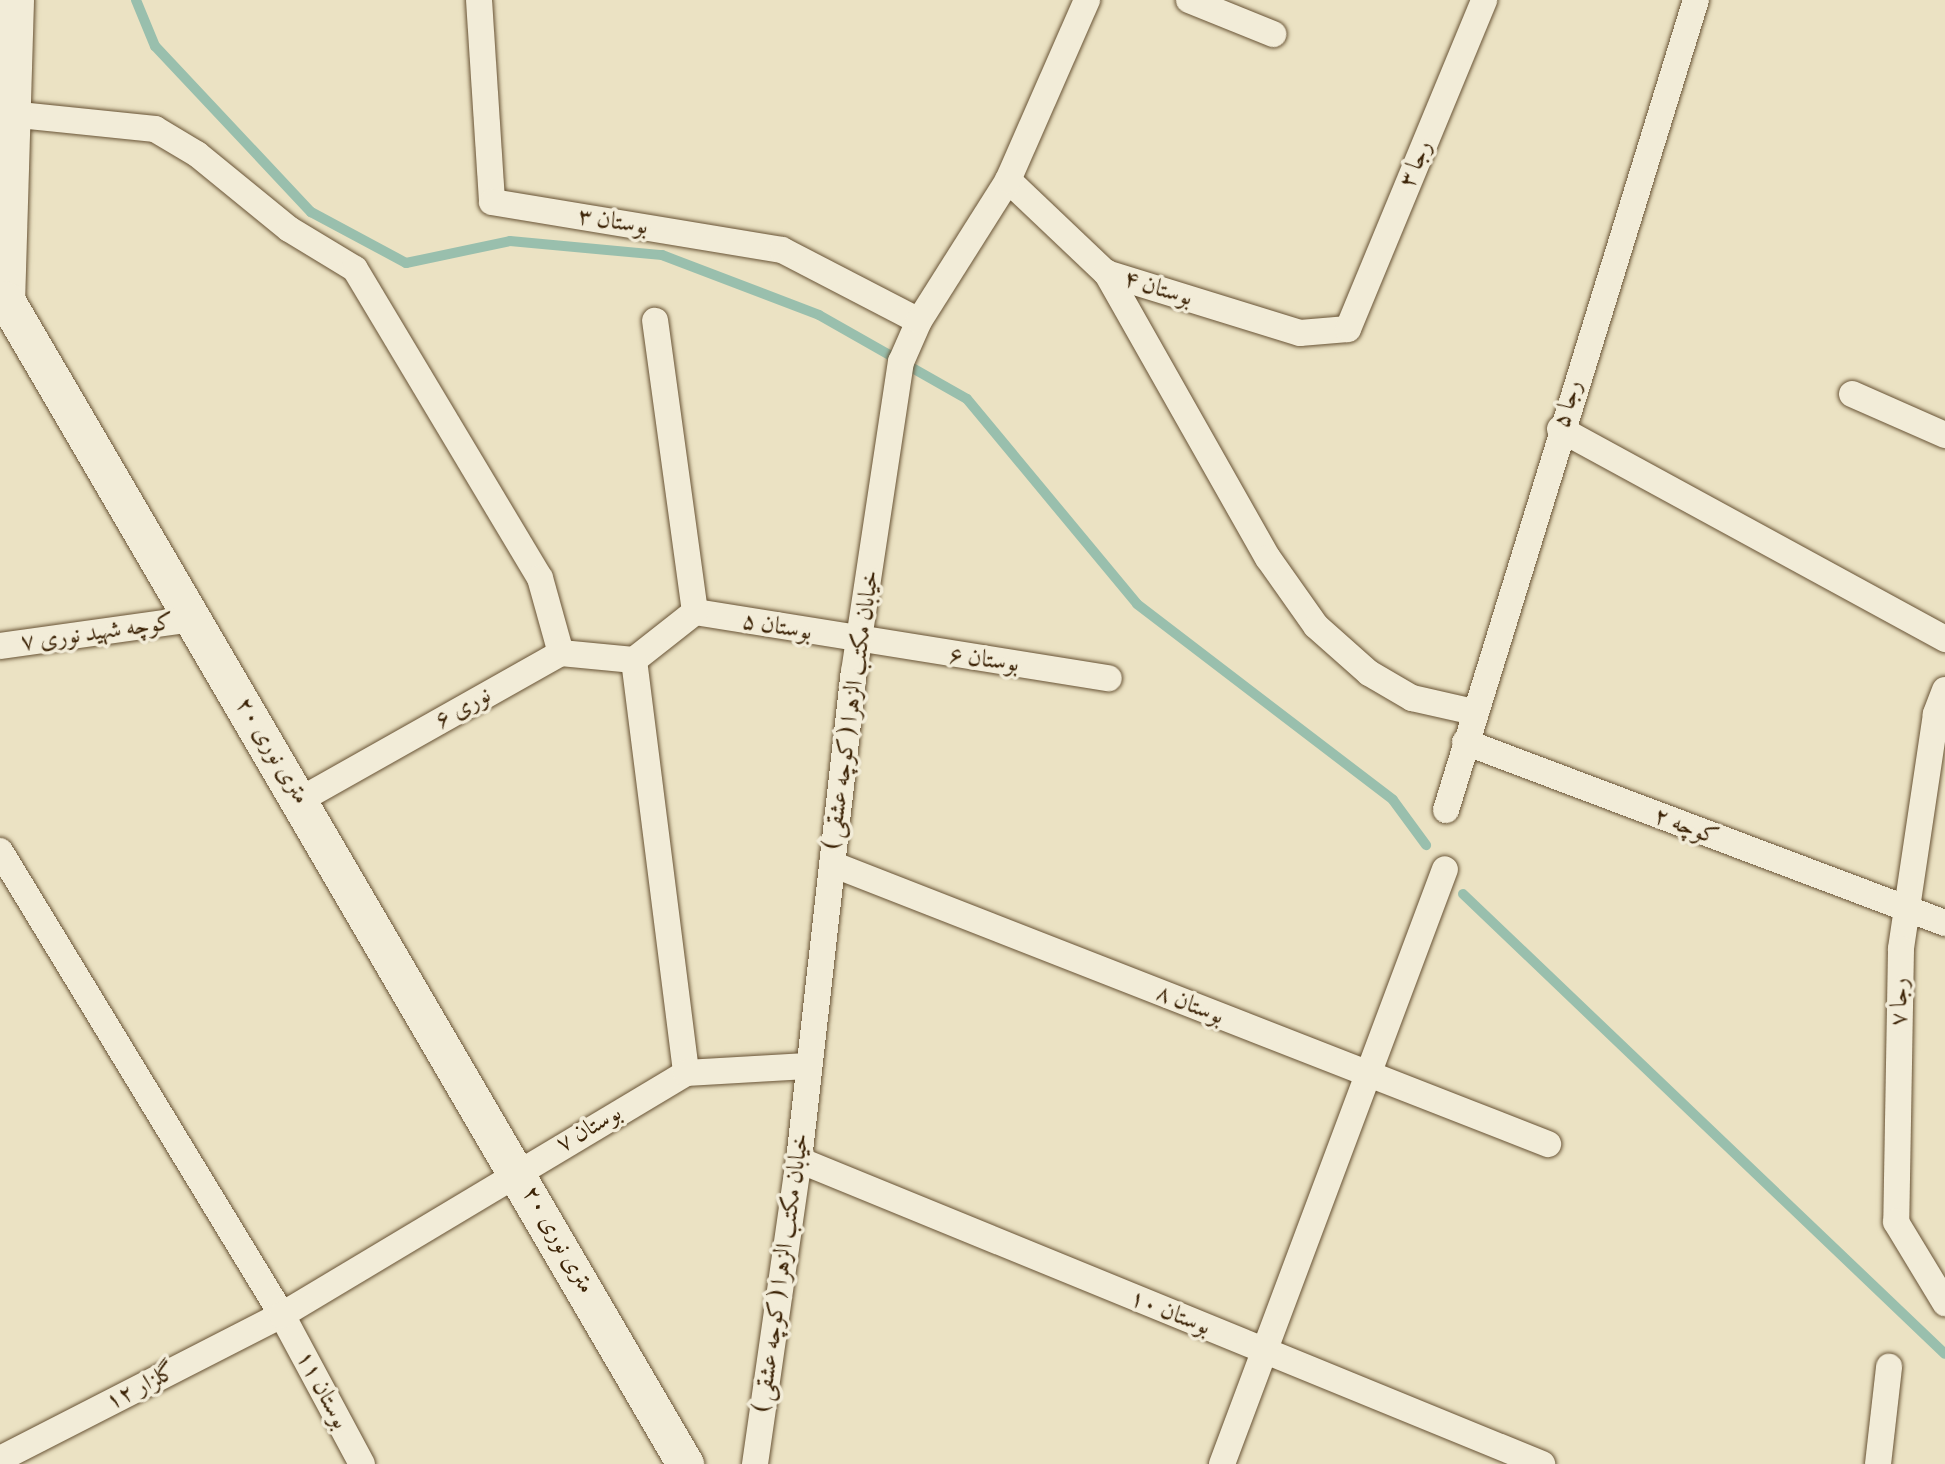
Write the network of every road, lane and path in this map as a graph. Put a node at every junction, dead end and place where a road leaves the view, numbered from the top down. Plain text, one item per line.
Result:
1 (15, 0) edge
2 (479, 0) edge
3 (1087, 0) edge
4 (1189, 0) edge
5 (1485, 0) edge
6 (1696, 0) edge
7 (1273, 34) dead end
8 (0, 113) edge
9 (1008, 180) junction
10 (1106, 272) junction
11 (655, 321) dead end
12 (919, 321) junction
13 (1300, 333) joint
14 (1852, 394) dead end
15 (1560, 429) junction
16 (1945, 435) edge
17 (695, 612) junction
18 (193, 619) junction
19 (1945, 639) edge
20 (859, 642) junction
21 (0, 646) edge
22 (561, 653) junction
23 (634, 660) junction
24 (1109, 678) dead end
25 (1945, 690) edge
26 (1474, 712) junction
27 (1465, 742) junction
28 (1936, 776) edge
29 (300, 800) junction
30 (1446, 810) dead end
31 (3, 860) edge
32 (832, 864) junction
33 (1445, 869) dead end
34 (1906, 913) junction
35 (1945, 923) edge
36 (807, 1066) junction
37 (686, 1073) junction
38 (1369, 1076) junction
39 (1548, 1144) dead end
40 (799, 1160) junction
41 (518, 1170) junction
42 (1945, 1303) edge
43 (282, 1315) junction
44 (1264, 1352) junction
45 (1889, 1367) dead end
46 (0, 1459) edge
47 (757, 1463) edge
48 (362, 1464) edge
49 (685, 1464) edge
50 (1222, 1464) edge
51 (1542, 1464) edge
52 (1878, 1464) edge

1 - 18 main road, ۲۰ متری نوری
2 - 12 street, بوستان ۳
3 - 9 street, خیابان مکتب الزهرا ( کوچه عشقی )
4 - 7 street
5 - 13 street, رجا ۳
6 - 15 street, رجا ۵
8 - 22 street
9 - 10 street, بوستان ۴
9 - 12 street, خیابان مکتب الزهرا ( کوچه عشقی )
10 - 13 street, بوستان ۴
10 - 26 street
11 - 17 street
12 - 20 street, خیابان مکتب الزهرا ( کوچه عشقی )
14 - 16 street
15 - 19 street
15 - 26 street, رجا ۵
17 - 20 street, بوستان ۵
17 - 23 street
18 - 21 street, کوچه شهید نوری ۷
18 - 29 main road, ۲۰ متری نوری
20 - 24 street, بوستان ۶
20 - 32 street, خیابان مکتب الزهرا ( کوچه عشقی )
22 - 23 street
22 - 29 street, نوری ۶
23 - 37 street
25 - 28 street, رجا ۷
26 - 27 street, رجا ۵
27 - 30 street, رجا ۵
27 - 34 street, کوچه ۲
28 - 34 street, رجا ۷
29 - 41 main road, ۲۰ متری نوری
31 - 43 street, بوستان ۱۱
32 - 36 street, خیابان مکتب الزهرا ( کوچه عشقی )
32 - 38 street, بوستان ۸
33 - 38 street
34 - 35 street, کوچه ۲
34 - 42 street, رجا ۷
36 - 37 street, بوستان ۷
36 - 40 street, خیابان مکتب الزهرا ( کوچه عشقی )
37 - 41 street, بوستان ۷
38 - 39 street, بوستان ۸
38 - 44 street
40 - 44 street, بوستان ۱۰
40 - 47 street, خیابان مکتب الزهرا ( کوچه عشقی )
41 - 43 street, بوستان ۷
41 - 49 main road, ۲۰ متری نوری
43 - 46 street, گلزار ۱۲
43 - 48 street, بوستان ۱۱
44 - 50 street
44 - 51 street, بوستان ۱۰
45 - 52 street

